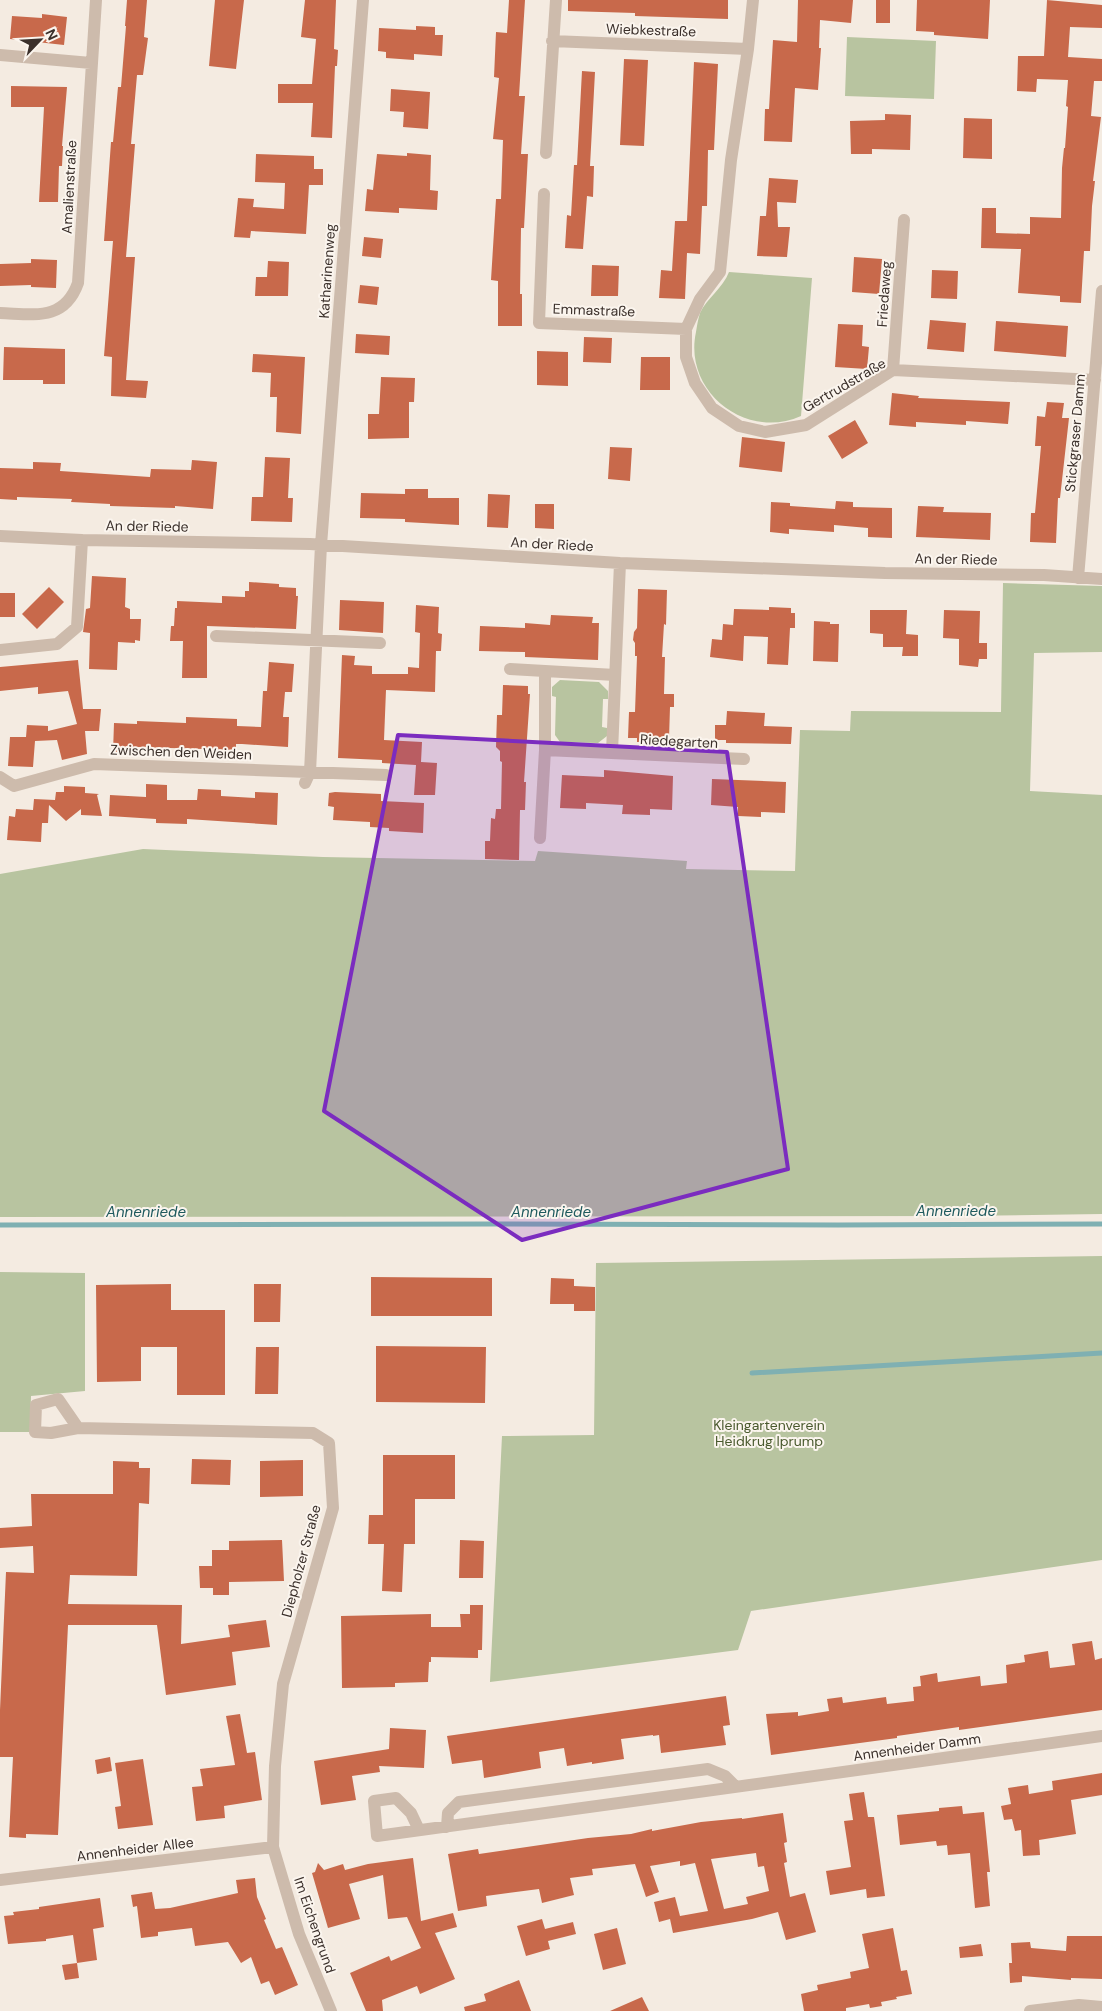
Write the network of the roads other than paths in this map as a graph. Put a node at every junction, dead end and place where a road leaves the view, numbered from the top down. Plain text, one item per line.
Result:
1 (96, 0) edge
2 (363, 0) edge
3 (556, 0) edge
4 (753, 0) edge
5 (552, 42) junction
6 (748, 49) junction
7 (0, 55) edge
8 (91, 63) junction
9 (546, 153) dead end
10 (544, 194) dead end
11 (904, 220) dead end
12 (1102, 291) edge
13 (0, 313) edge
14 (686, 329) junction
15 (893, 370) junction
16 (1095, 380) junction
17 (0, 536) edge
18 (82, 540) junction
19 (321, 545) junction
20 (620, 563) junction
21 (1078, 578) junction
22 (1102, 579) edge
23 (216, 636) dead end
24 (316, 639) junction
25 (380, 643) dead end
26 (0, 650) edge
27 (510, 669) dead end
28 (545, 671) junction
29 (615, 675) junction
30 (545, 750) junction
31 (612, 752) junction
32 (744, 759) dead end
33 (386, 775) dead end
34 (0, 777) edge
35 (308, 778) junction
36 (540, 838) dead end
37 (78, 1428) dead end
38 (1102, 1736) edge
39 (736, 1788) junction
40 (447, 1827) junction
41 (420, 1830) junction
42 (273, 1847) junction
43 (0, 1880) edge
44 (1102, 2006) edge
45 (331, 2011) edge
46 (1030, 2011) edge

1 - 8 street, Amalienstraße
2 - 19 street, Katharinenweg
3 - 5 street
4 - 6 street, Gertrudstraße
5 - 6 street, Wiebkestraße
5 - 9 street
6 - 14 street, Gertrudstraße
7 - 8 street
8 - 13 street, Amalienstraße
10 - 14 street, Emmastraße
11 - 15 street, Friedaweg
12 - 16 street, Stickgraser Damm
14 - 15 street, Gertrudstraße
15 - 16 street, Gertrudstraße
16 - 21 street, Stickgraser Damm
17 - 18 street, An der Riede
18 - 19 street, An der Riede
18 - 26 street
19 - 20 street, An der Riede
19 - 24 street
20 - 21 street, An der Riede
20 - 29 street
21 - 22 street, An der Riede
23 - 24 street
24 - 25 street
24 - 35 street
27 - 28 street
28 - 29 street
28 - 30 street
29 - 31 street
30 - 31 street, Riedegarten
30 - 36 street
31 - 32 street, Riedegarten
33 - 35 street, Zwischen den Weiden
34 - 35 street, Zwischen den Weiden
37 - 42 street, Diepholzer Straße
38 - 39 street, Annenheider Damm
39 - 40 street, Annenheider Damm
39 - 40 street
40 - 41 street, Annenheider Damm
41 - 41 street, Annenheider Damm
42 - 43 street, Annenheider Allee
42 - 45 street, Im Eichengrund
44 - 46 street

